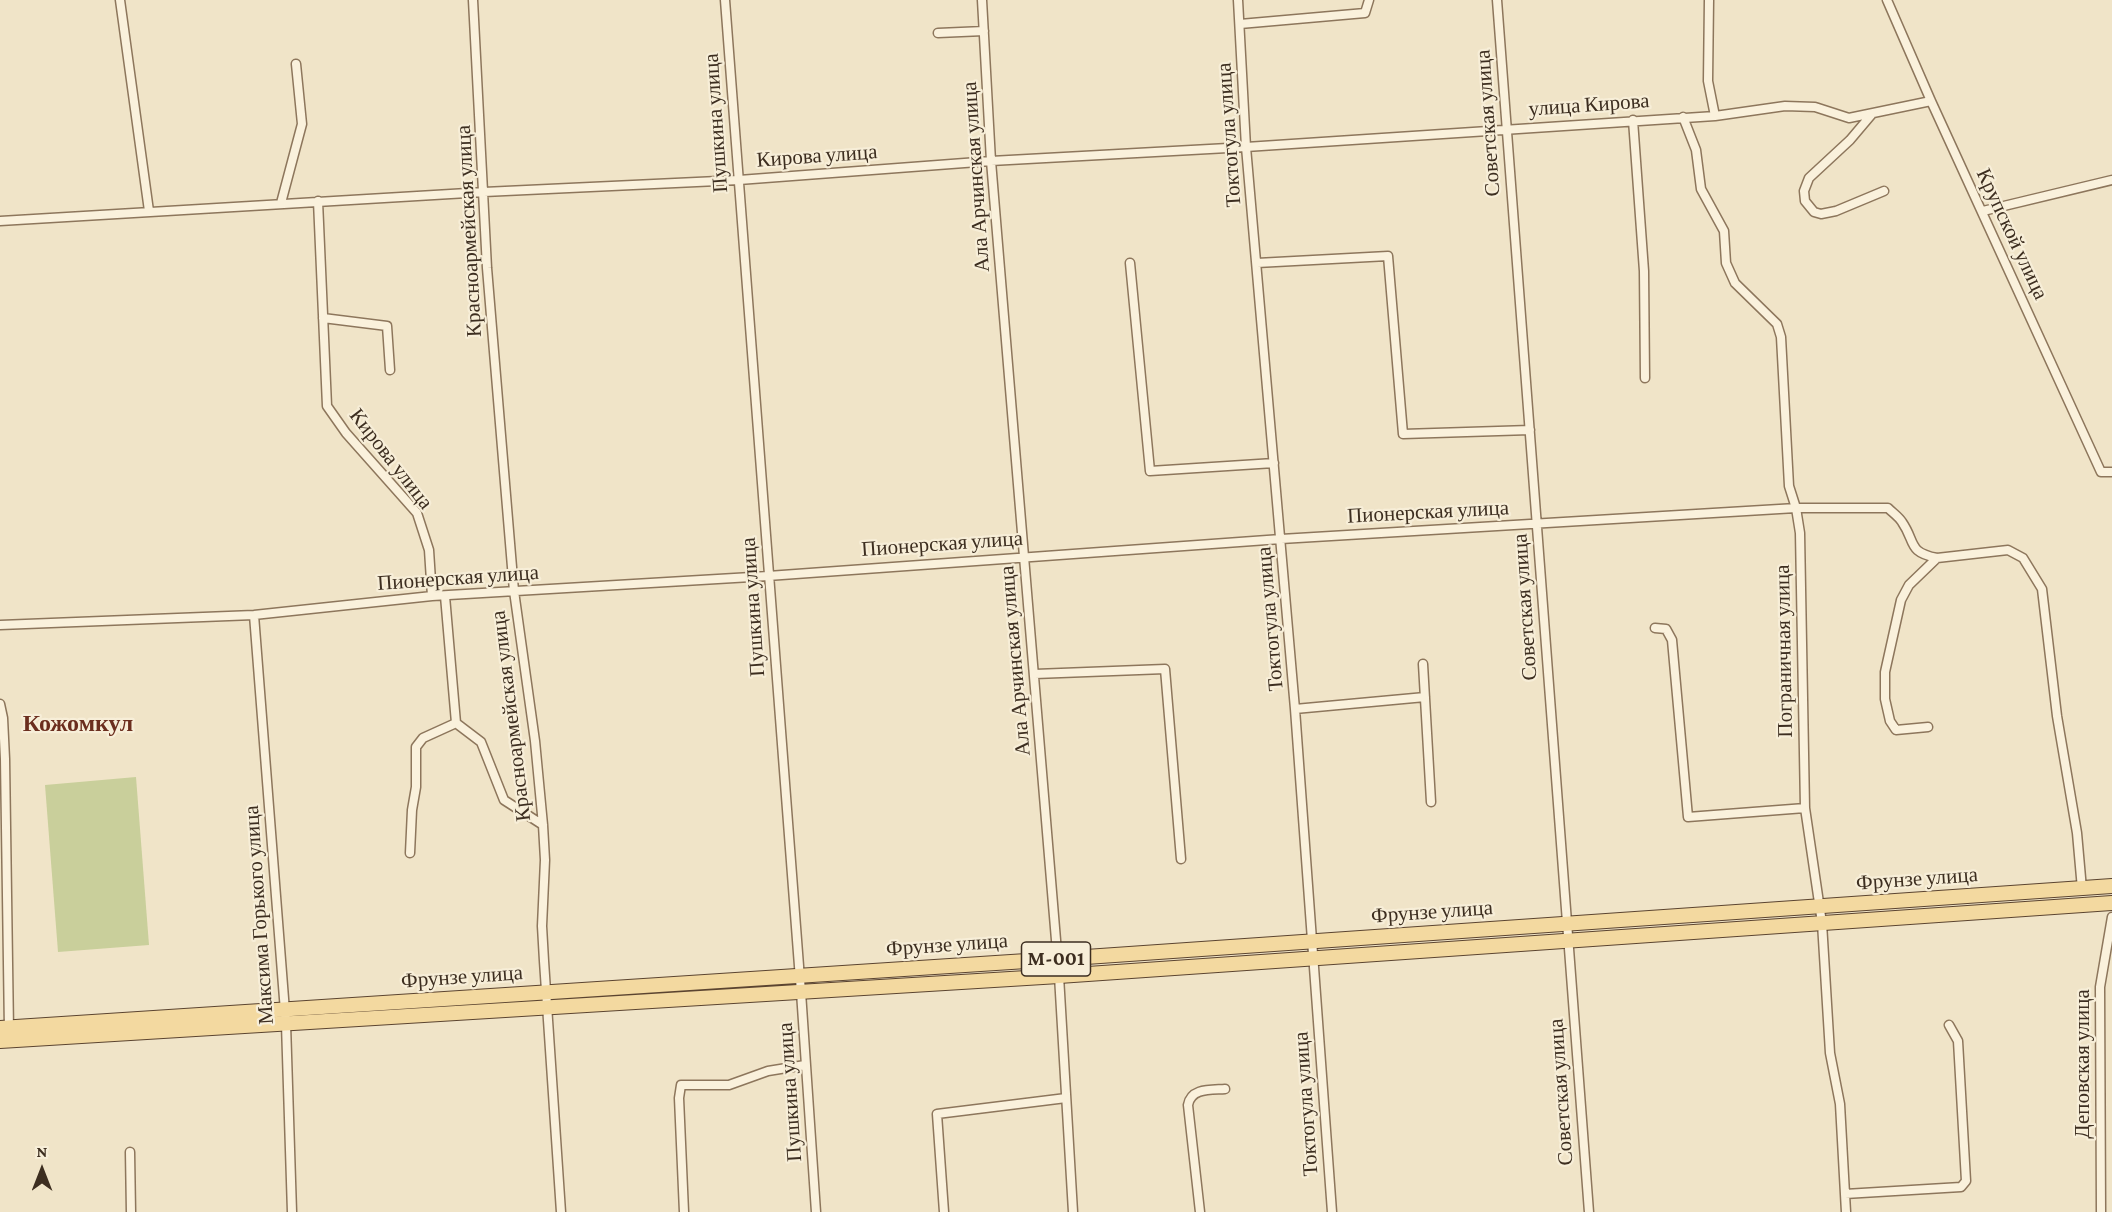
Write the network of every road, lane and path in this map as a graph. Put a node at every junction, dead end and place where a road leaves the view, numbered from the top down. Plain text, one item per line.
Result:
1 (120, 0) edge
2 (473, 0) edge
3 (725, 0) edge
4 (982, 0) edge
5 (1238, 0) edge
6 (1369, 0) edge
7 (1497, 0) edge
8 (1709, 0) edge
9 (1887, 0) edge
10 (1240, 24) junction
11 (984, 31) junction
12 (938, 33) dead end
13 (296, 64) dead end
14 (1931, 101) junction
15 (1872, 114) junction
16 (1714, 116) junction
17 (1683, 117) junction
18 (1633, 120) junction
19 (1506, 129) junction
20 (1246, 147) junction
21 (991, 161) junction
22 (739, 180) junction
23 (2112, 180) edge
24 (484, 192) junction
25 (1884, 192) dead end
26 (318, 201) junction
27 (281, 204) junction
28 (149, 211) junction
29 (1983, 211) junction
30 (0, 221) edge
31 (1130, 263) dead end
32 (1257, 264) junction
33 (323, 318) junction
34 (390, 370) dead end
35 (1645, 378) dead end
36 (1530, 430) junction
37 (1274, 463) junction
38 (2112, 472) edge
39 (1796, 508) junction
40 (1537, 523) junction
41 (1281, 538) junction
42 (1024, 556) junction
43 (1937, 558) junction
44 (768, 576) junction
45 (514, 591) junction
46 (432, 596) junction
47 (445, 596) junction
48 (254, 615) junction
49 (0, 625) edge
50 (1655, 628) dead end
51 (1423, 664) dead end
52 (1035, 674) junction
53 (1425, 698) junction
54 (0, 704) edge
55 (1295, 709) junction
56 (456, 723) junction
57 (1928, 727) dead end
58 (1431, 802) dead end
59 (1805, 808) junction
60 (543, 825) junction
61 (410, 854) dead end
62 (1181, 859) dead end
63 (2112, 886) edge
64 (2082, 889) junction
65 (2112, 903) edge
66 (1820, 906) junction
67 (2112, 917) edge
68 (1822, 923) junction
69 (1566, 924) junction
70 (1568, 941) junction
71 (1312, 942) junction
72 (1314, 958) junction
73 (1057, 959) junction
74 (800, 976) junction
75 (1059, 976) junction
76 (547, 992) junction
77 (801, 992) junction
78 (548, 1008) junction
79 (285, 1017) junction
80 (1949, 1025) dead end
81 (5, 1034) edge
82 (805, 1065) junction
83 (1225, 1089) dead end
84 (1066, 1098) junction
85 (130, 1152) dead end
86 (1845, 1194) junction
87 (131, 1212) edge
88 (292, 1212) edge
89 (561, 1212) edge
90 (684, 1212) edge
91 (816, 1212) edge
92 (944, 1212) edge
93 (1073, 1212) edge
94 (1200, 1212) edge
95 (1332, 1212) edge
96 (1589, 1212) edge
97 (1846, 1212) edge
98 (2101, 1212) edge

1 - 28 street
2 - 24 street, Красноармейская улица
3 - 22 street, Пушкина улица
4 - 11 street, Ала Арчинская улица
5 - 10 street, Токтогула улица
6 - 10 street
7 - 19 street, Советская улица
8 - 16 street
9 - 14 street, Крупской улица
10 - 20 street, Токтогула улица
11 - 12 street
11 - 21 street, Ала Арчинская улица
13 - 27 street
14 - 15 street, улица Кирова
14 - 29 street, Крупской улица
15 - 16 street, улица Кирова
15 - 25 street
16 - 17 street, улица Кирова
17 - 18 street, улица Кирова
17 - 39 street, Пограничная улица
18 - 19 street, улица Кирова
18 - 35 street
19 - 20 street, улица Кирова
19 - 36 street, Советская улица
20 - 21 street, Кирова улица
20 - 32 street, Токтогула улица
21 - 22 street, Кирова улица
21 - 42 street, Ала Арчинская улица
22 - 24 street, Кирова улица
22 - 44 street, Пушкина улица
23 - 29 street
24 - 26 street, Кирова улица
24 - 45 street, Красноармейская улица
26 - 27 street, Кирова улица
26 - 33 street, Кирова улица
27 - 28 street, Кирова улица
28 - 30 street, Кирова улица
29 - 38 street, Крупской улица
31 - 37 street
32 - 36 street
32 - 37 street, Токтогула улица
33 - 34 street
33 - 46 street, Кирова улица
36 - 40 street, Советская улица
37 - 41 street, Токтогула улица
39 - 40 street, Пионерская улица
39 - 43 street, Пионерская улица
39 - 59 street, Пограничная улица
40 - 41 street, Пионерская улица
40 - 69 street, Советская улица
41 - 42 street, Пионерская улица
41 - 55 street, Токтогула улица
42 - 44 street, Пионерская улица
42 - 52 street, Ала Арчинская улица
43 - 57 street
43 - 64 street
44 - 45 street, Пионерская улица
44 - 74 street, Пушкина улица
45 - 47 street, Пионерская улица
45 - 60 street, Красноармейская улица
46 - 47 street, Пионерская улица
46 - 48 street, Пионерская улица
47 - 56 street
48 - 49 street, Пионерская улица
48 - 79 street, Максима Горького улица
50 - 59 street
51 - 53 street
52 - 62 street
52 - 73 street, Ала Арчинская улица
53 - 55 street
53 - 58 street
54 - 81 street
55 - 71 street, Токтогула улица
56 - 60 street
56 - 61 street
59 - 66 street, Пограничная улица
60 - 76 street, Красноармейская улица
63 - 64 main road, Фрунзе улица / M-001
64 - 66 main road, Фрунзе улица / M-001
65 - 68 main road, Фрунзе улица / M-001
66 - 68 street, Пограничная улица
66 - 69 main road, Фрунзе улица / M-001
67 - 98 street, Деповская улица
68 - 70 main road, Фрунзе улица / M-001
68 - 86 street, Пограничная улица
69 - 70 street, Советская улица
69 - 71 main road, Фрунзе улица / M-001
70 - 72 main road, Фрунзе улица / M-001
70 - 96 street, Советская улица
71 - 72 street, Токтогула улица
71 - 73 main road, Фрунзе улица / M-001
72 - 75 main road, Фрунзе улица / M-001
72 - 95 street, Токтогула улица
73 - 74 main road, Фрунзе улица / M-001
73 - 75 street, Ала Арчинская улица
74 - 76 main road, Фрунзе улица / M-001
74 - 77 street, Пушкина улица
75 - 77 main road, Фрунзе улица / M-001
75 - 84 street, Ала Арчинская улица
76 - 78 street, Красноармейская улица
76 - 79 main road, Фрунзе улица / M-001
77 - 78 main road, Фрунзе улица / M-001
77 - 82 street, Пушкина улица
78 - 79 main road, Фрунзе улица / M-001
78 - 89 street, Красноармейская улица
79 - 81 main road, Фрунзе улица / M-001
79 - 88 street, Максима Горького улица
80 - 86 street
82 - 90 street
82 - 91 street, Пушкина улица
83 - 94 street
84 - 92 street
84 - 93 street, Ала Арчинская улица
85 - 87 street
86 - 97 street, Пограничная улица

